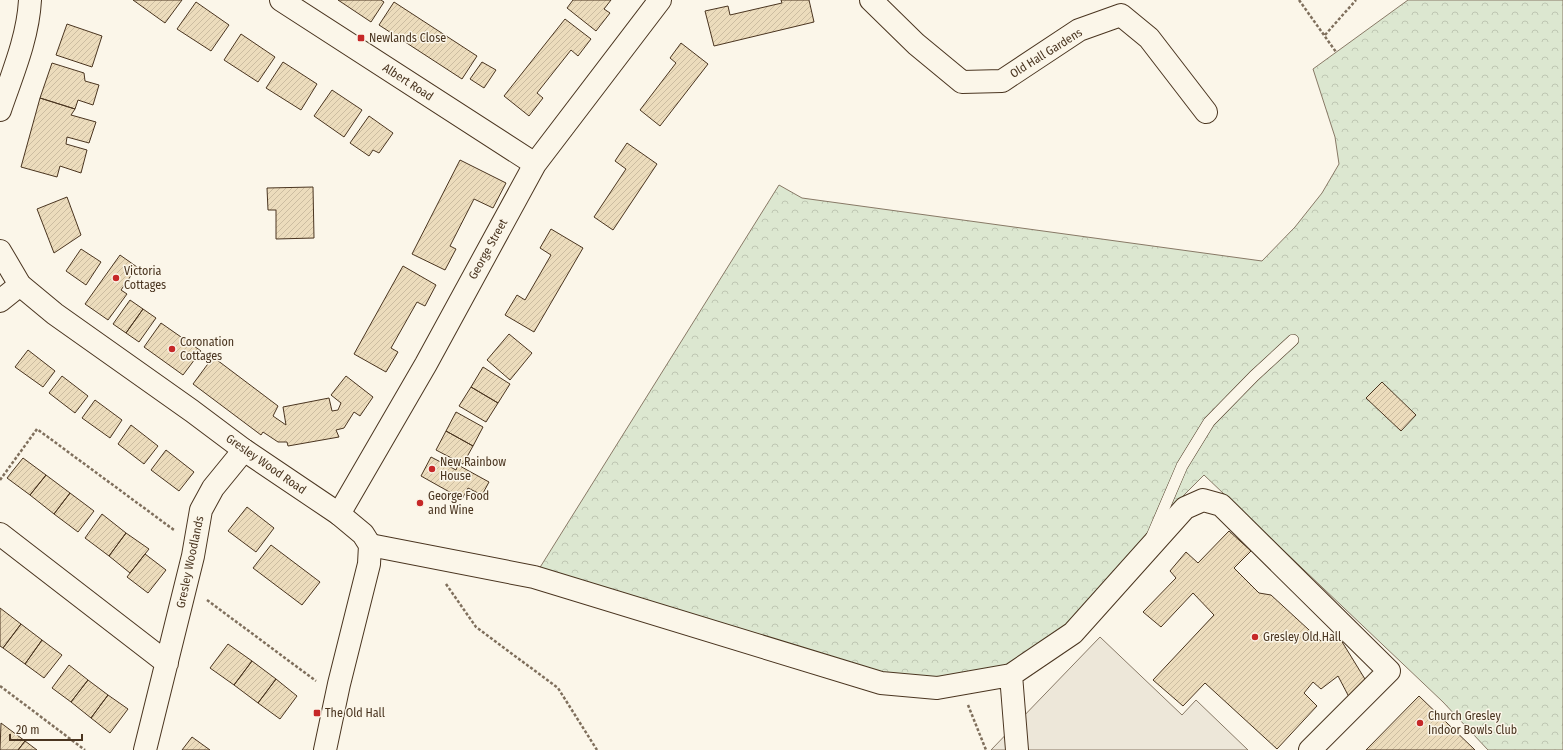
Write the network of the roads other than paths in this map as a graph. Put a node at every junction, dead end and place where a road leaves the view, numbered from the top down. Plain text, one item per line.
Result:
1 (30, 0) edge
2 (281, 0) edge
3 (660, 0) edge
4 (871, 0) edge
5 (0, 110) edge
6 (1206, 112) dead end
7 (534, 164) junction
8 (0, 251) edge
9 (20, 285) junction
10 (0, 301) edge
11 (1294, 340) dead end
12 (244, 450) junction
13 (340, 514) junction
14 (0, 534) edge
15 (370, 545) junction
16 (1144, 554) junction
17 (167, 663) junction
18 (1011, 675) junction
19 (145, 750) edge
20 (325, 750) edge
21 (1017, 750) edge
22 (1310, 750) edge

1 - 5 street
2 - 7 street, Albert Road
3 - 7 street, George Street
4 - 6 street, Old Hall Gardens
7 - 13 street, George Street
8 - 9 street, Gresley Wood Road
9 - 10 street
9 - 12 street, Gresley Wood Road
11 - 16 lane
12 - 13 street, Gresley Wood Road
12 - 17 street, Gresley Woodlands
13 - 15 street, Gresley Wood Road
14 - 17 street
15 - 18 street
15 - 20 street
16 - 18 street
16 - 22 street
17 - 19 street, Gresley Woodlands
18 - 21 street

